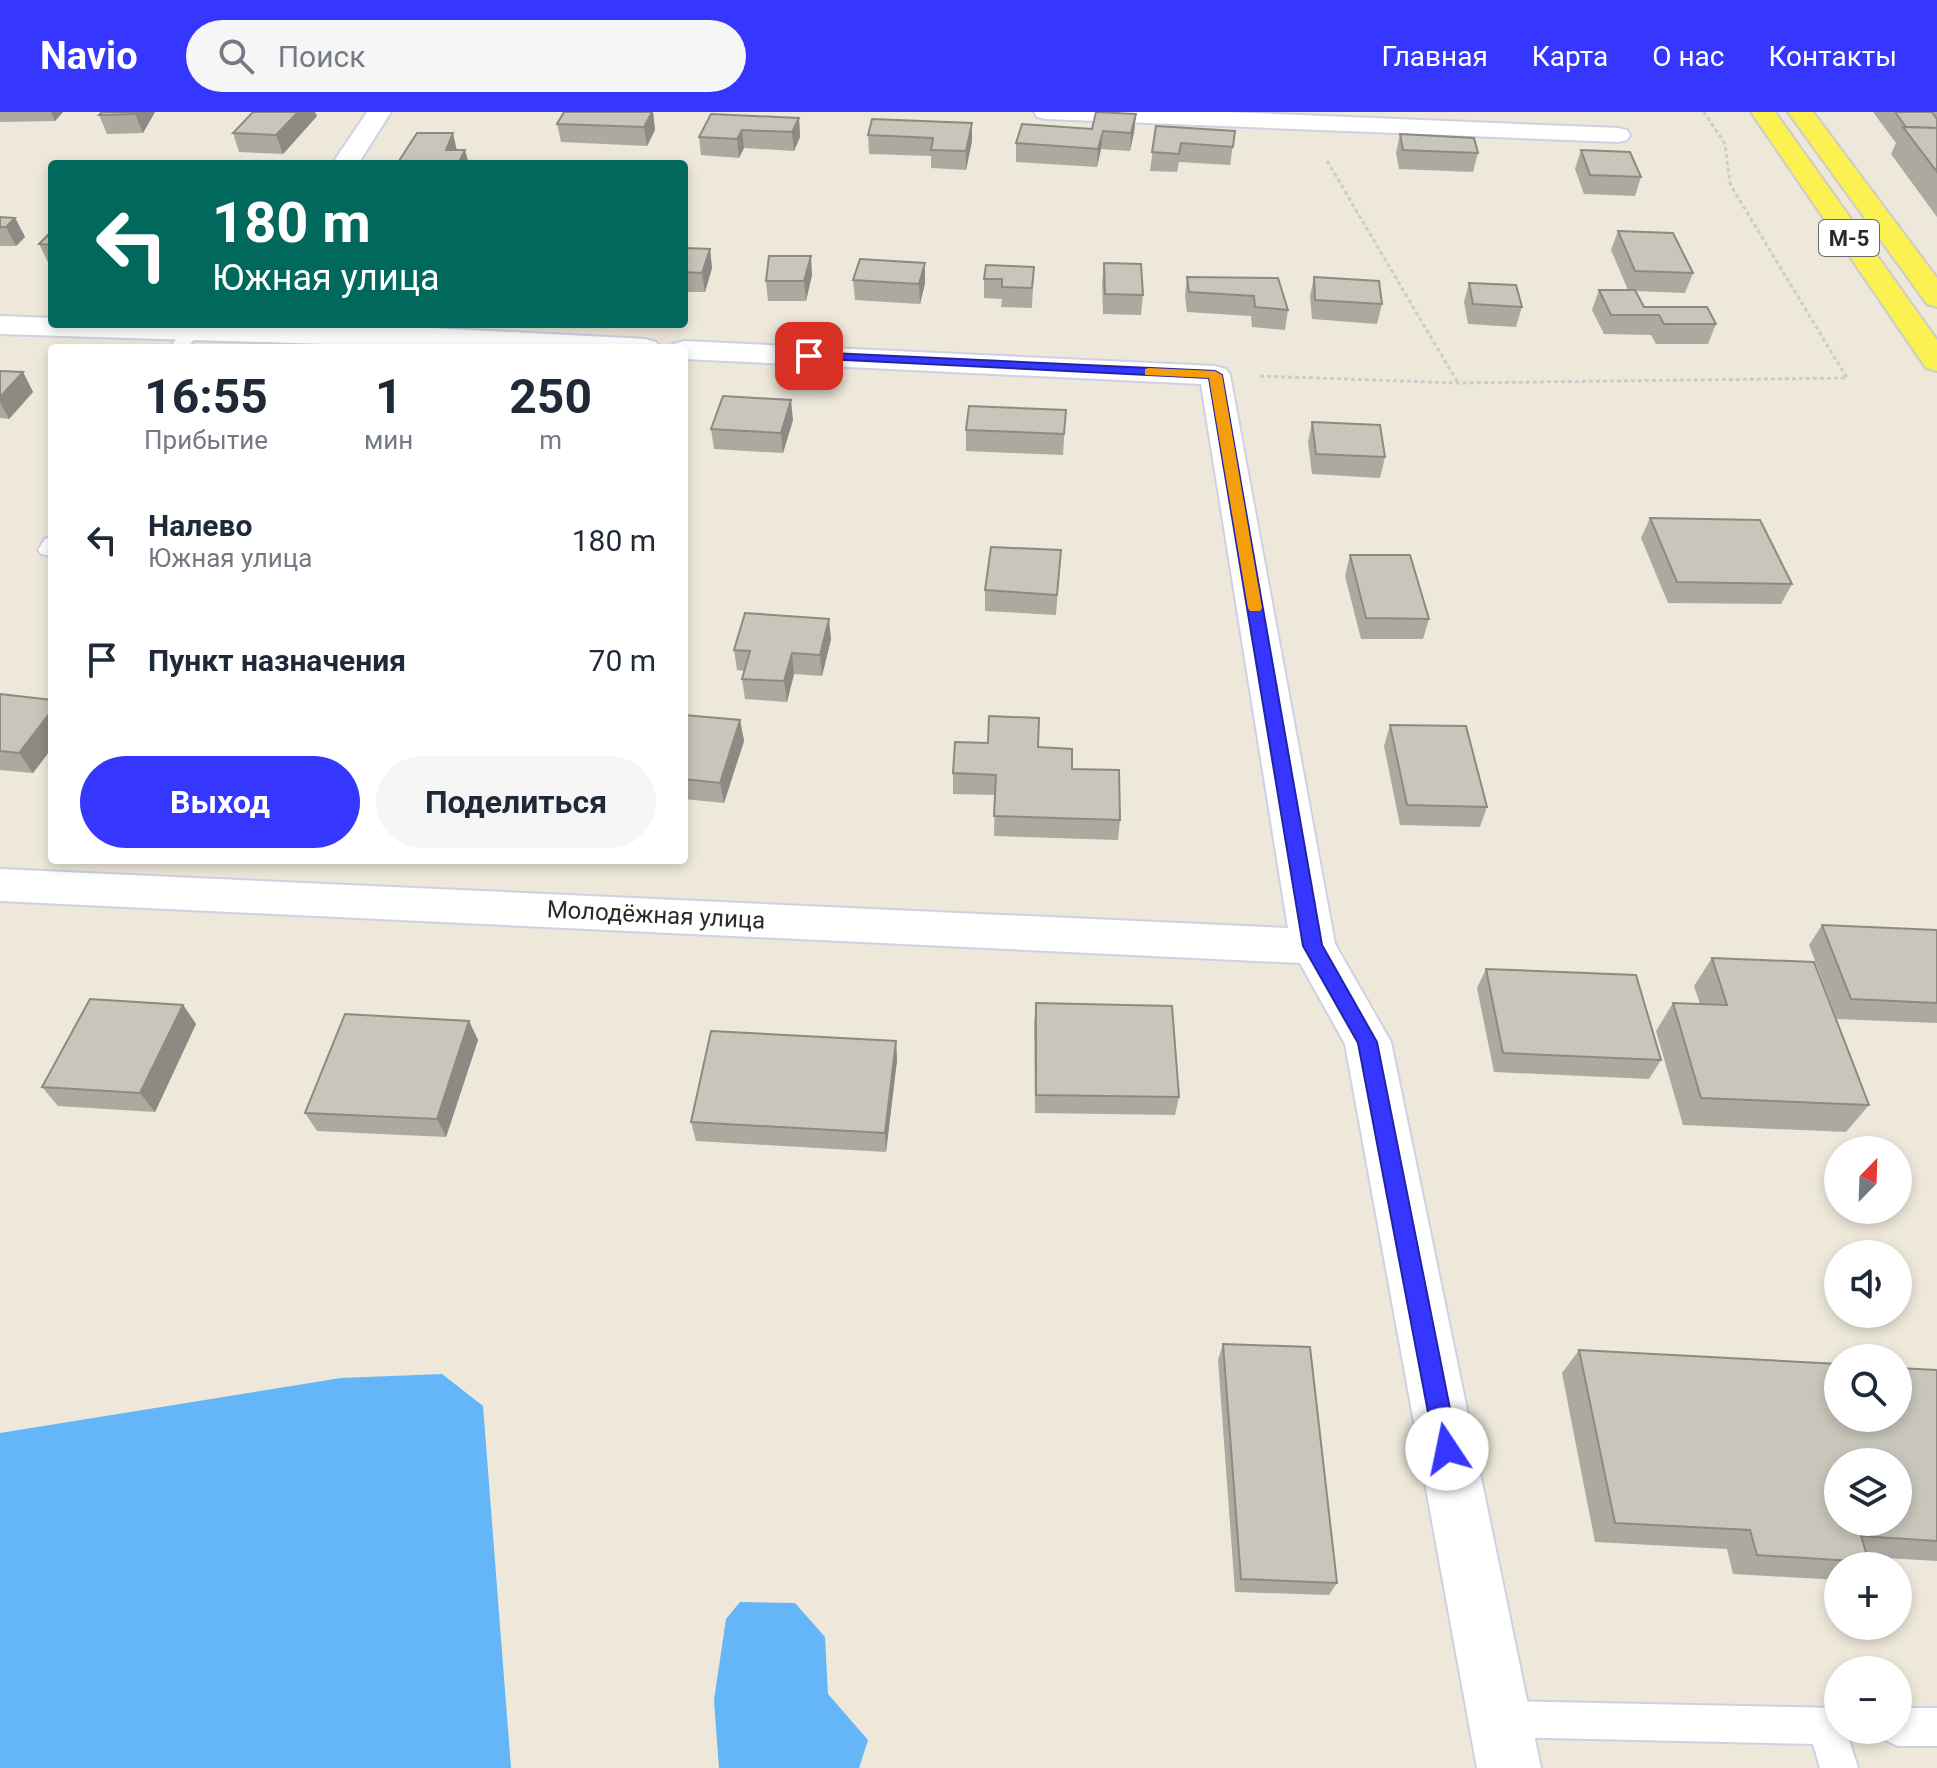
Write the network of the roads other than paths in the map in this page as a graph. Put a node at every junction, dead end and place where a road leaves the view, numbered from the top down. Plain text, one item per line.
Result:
1 (379, 112) edge
2 (1046, 112) edge
3 (1763, 112) edge
4 (1800, 112) edge
5 (1618, 135) dead end
6 (348, 160) edge
7 (1937, 298) edge
8 (0, 325) edge
9 (342, 329) edge
10 (185, 339) edge
11 (581, 344) edge
12 (688, 350) edge
13 (1937, 362) edge
14 (0, 885) edge
15 (1313, 946) junction
16 (1500, 1719) junction
17 (1824, 1726) edge
18 (1912, 1727) edge
19 (1937, 1727) edge
20 (1834, 1744) edge
21 (1509, 1768) edge
22 (1839, 1768) edge

1 - 6 street
2 - 5 street
3 - 13 main road, М-5
4 - 7 main road, М-5
8 - 10 street
9 - 10 street
9 - 11 street
12 - 15 street
14 - 15 street, Молодёжная улица
15 - 16 street
16 - 17 lane
16 - 21 street
18 - 19 lane
20 - 22 lane

